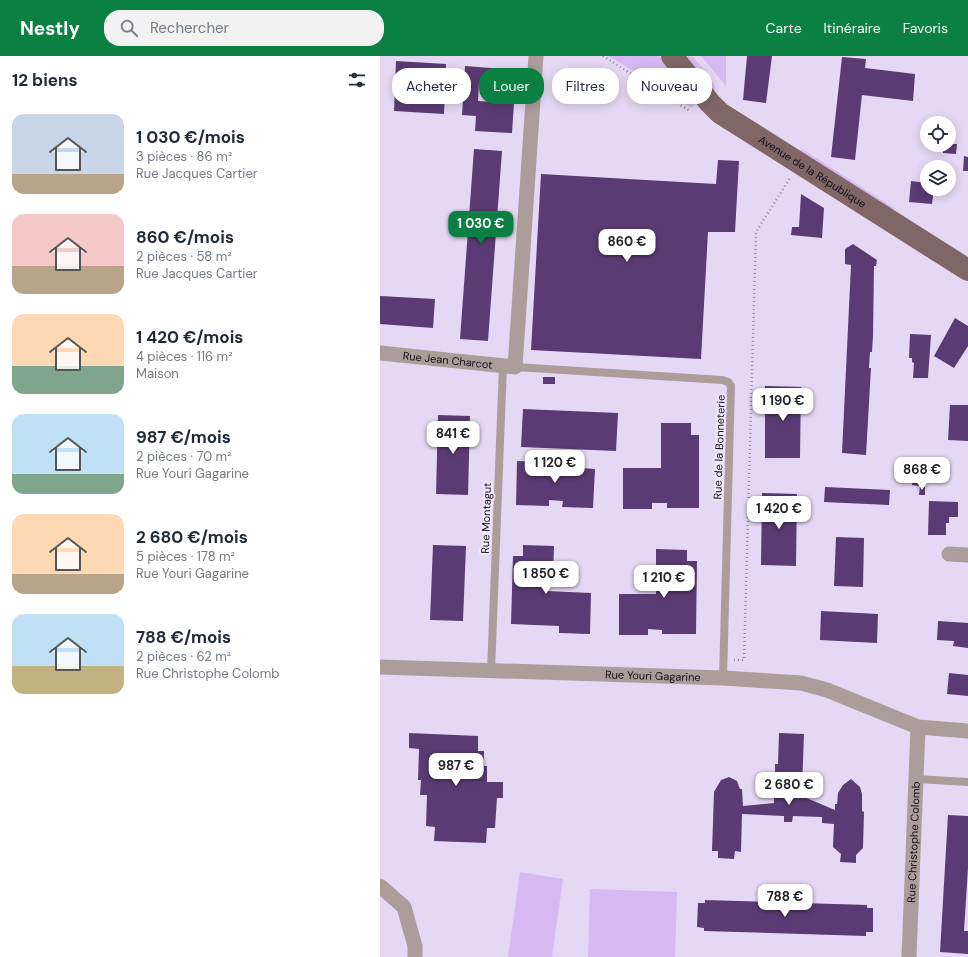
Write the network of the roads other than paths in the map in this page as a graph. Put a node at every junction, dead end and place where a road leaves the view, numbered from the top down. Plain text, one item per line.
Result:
1 (536, 56) edge
2 (672, 56) edge
3 (968, 270) edge
4 (380, 353) edge
5 (509, 367) junction
6 (949, 554) dead end
7 (968, 555) edge
8 (380, 667) edge
9 (491, 670) junction
10 (723, 678) junction
11 (918, 727) junction
12 (968, 731) edge
13 (916, 779) junction
14 (968, 782) edge
15 (380, 886) edge
16 (415, 957) edge
17 (909, 957) edge

1 - 5 street
2 - 3 main road, Avenue de la République
4 - 5 street, Rue Jean Charcot
5 - 9 lane, Rue Montagut
5 - 10 lane, Rue de la Bonneterie
6 - 7 street
8 - 9 street, Rue Youri Gagarine
9 - 10 street, Rue Youri Gagarine
10 - 11 street, Rue Youri Gagarine
11 - 12 street, Rue Youri Gagarine
11 - 13 street, Rue Christophe Colomb
13 - 14 lane
13 - 17 street, Rue Christophe Colomb
15 - 16 street

